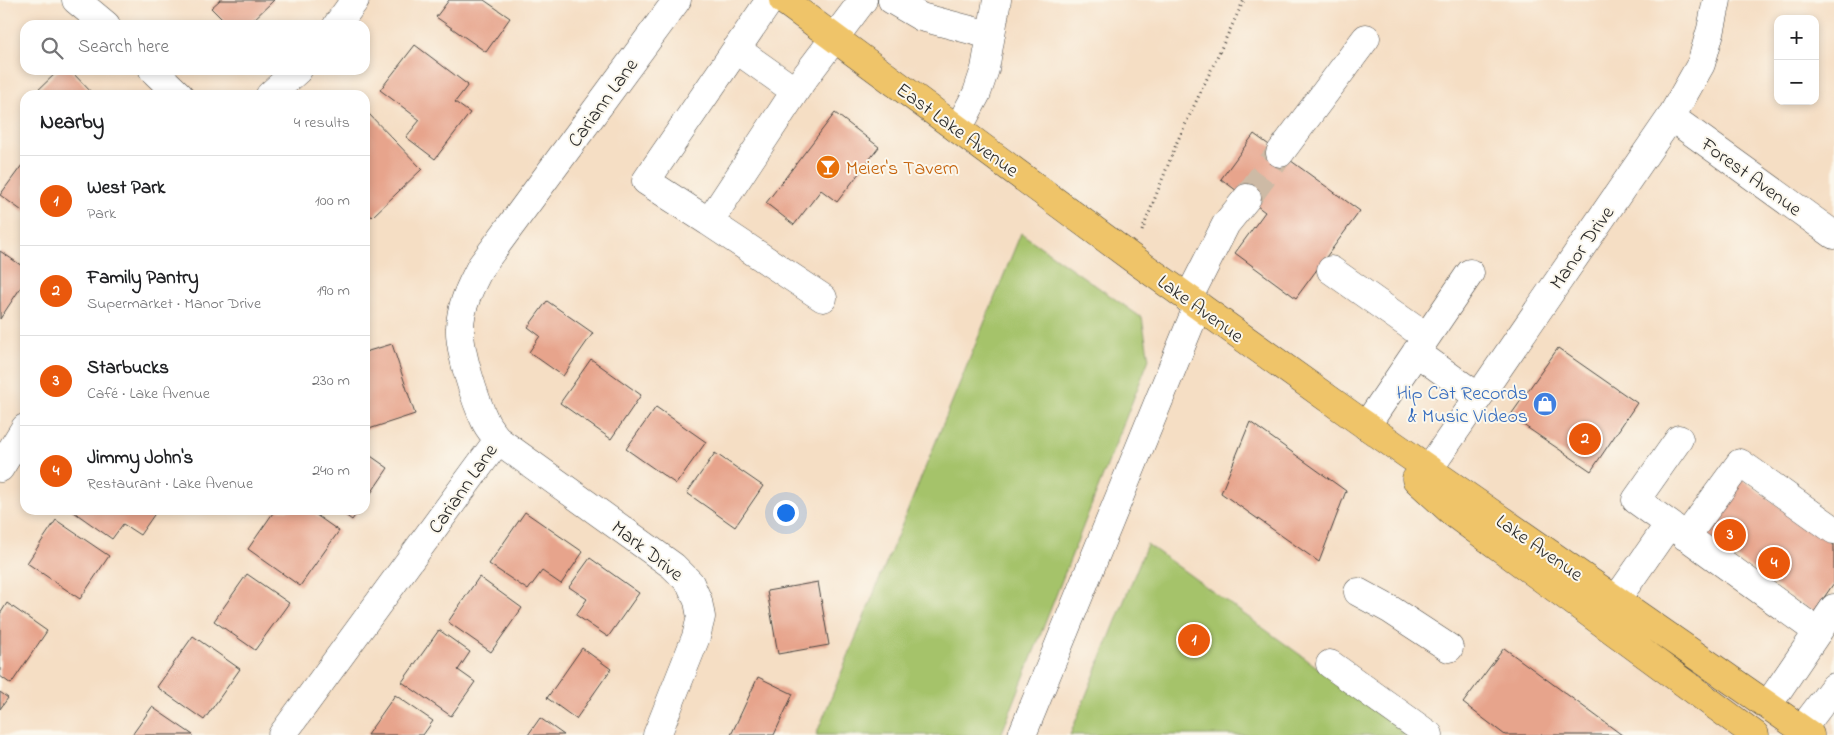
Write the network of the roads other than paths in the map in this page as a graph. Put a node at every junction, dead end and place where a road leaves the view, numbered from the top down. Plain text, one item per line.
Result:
1 (76, 0) edge
2 (355, 0) edge
3 (677, 0) edge
4 (770, 0) edge
5 (783, 0) edge
6 (863, 0) edge
7 (892, 0) edge
8 (997, 0) edge
9 (1717, 0) edge
10 (100, 20) edge
11 (341, 20) edge
12 (990, 35) junction
13 (834, 38) junction
14 (1366, 38) dead end
15 (736, 49) junction
16 (158, 75) edge
17 (292, 75) edge
18 (174, 90) edge
19 (276, 90) edge
20 (795, 91) junction
21 (1671, 117) junction
22 (958, 129) junction
23 (1280, 153) tunnel mouth
24 (1247, 198) tunnel mouth
25 (709, 222) junction
26 (1834, 235) edge
27 (1132, 258) joint
28 (1331, 270) dead end
29 (1470, 273) dead end
30 (823, 298) dead end
31 (1193, 302) junction
32 (1421, 345) junction
33 (1271, 358) junction
34 (1478, 397) junction
35 (1366, 426) junction
36 (20, 436) edge
37 (1679, 439) dead end
38 (498, 440) junction
39 (0, 468) edge
40 (1424, 476) junction
41 (1677, 530) junction
42 (1834, 530) edge
43 (1358, 592) dead end
44 (1616, 600) junction
45 (1834, 608) edge
46 (1818, 632) junction
47 (1449, 648) dead end
48 (1330, 664) dead end
49 (1834, 687) edge
50 (1768, 705) junction
51 (1806, 732) edge
52 (282, 735) edge
53 (657, 735) edge
54 (1022, 735) edge
55 (1429, 735) edge
56 (1755, 735) edge

1 - 10 street
2 - 11 street
3 - 38 street, Cariann Lane
4 - 15 street
5 - 13 main road, East Lake Avenue
6 - 13 street
7 - 12 street
8 - 12 street
9 - 21 street, Manor Drive
12 - 22 street
13 - 20 street
13 - 22 main road, East Lake Avenue
14 - 23 street
15 - 20 street
15 - 25 street
16 - 18 street
17 - 19 street
20 - 25 street
21 - 26 street, Forest Avenue
21 - 34 street, Manor Drive
22 - 27 main road, East Lake Avenue
24 - 31 street
25 - 30 street
27 - 31 main road, Lake Avenue
28 - 32 street
29 - 32 street
31 - 33 main road, Lake Avenue
31 - 54 street
32 - 34 street
32 - 35 street
33 - 35 main road, Lake Avenue
33 - 40 main road, Lake Avenue
34 - 40 street, Manor Drive
35 - 40 main road, Lake Avenue
36 - 39 street
37 - 41 street
38 - 52 street, Cariann Lane
38 - 53 street, Mark Drive
40 - 44 main road, Lake Avenue
40 - 56 main road, Lake Avenue
41 - 42 street
41 - 44 street
41 - 46 street
43 - 47 street
44 - 50 main road, Lake Avenue
45 - 46 street
46 - 50 street
48 - 55 street
49 - 51 street
50 - 51 main road, Lake Avenue

